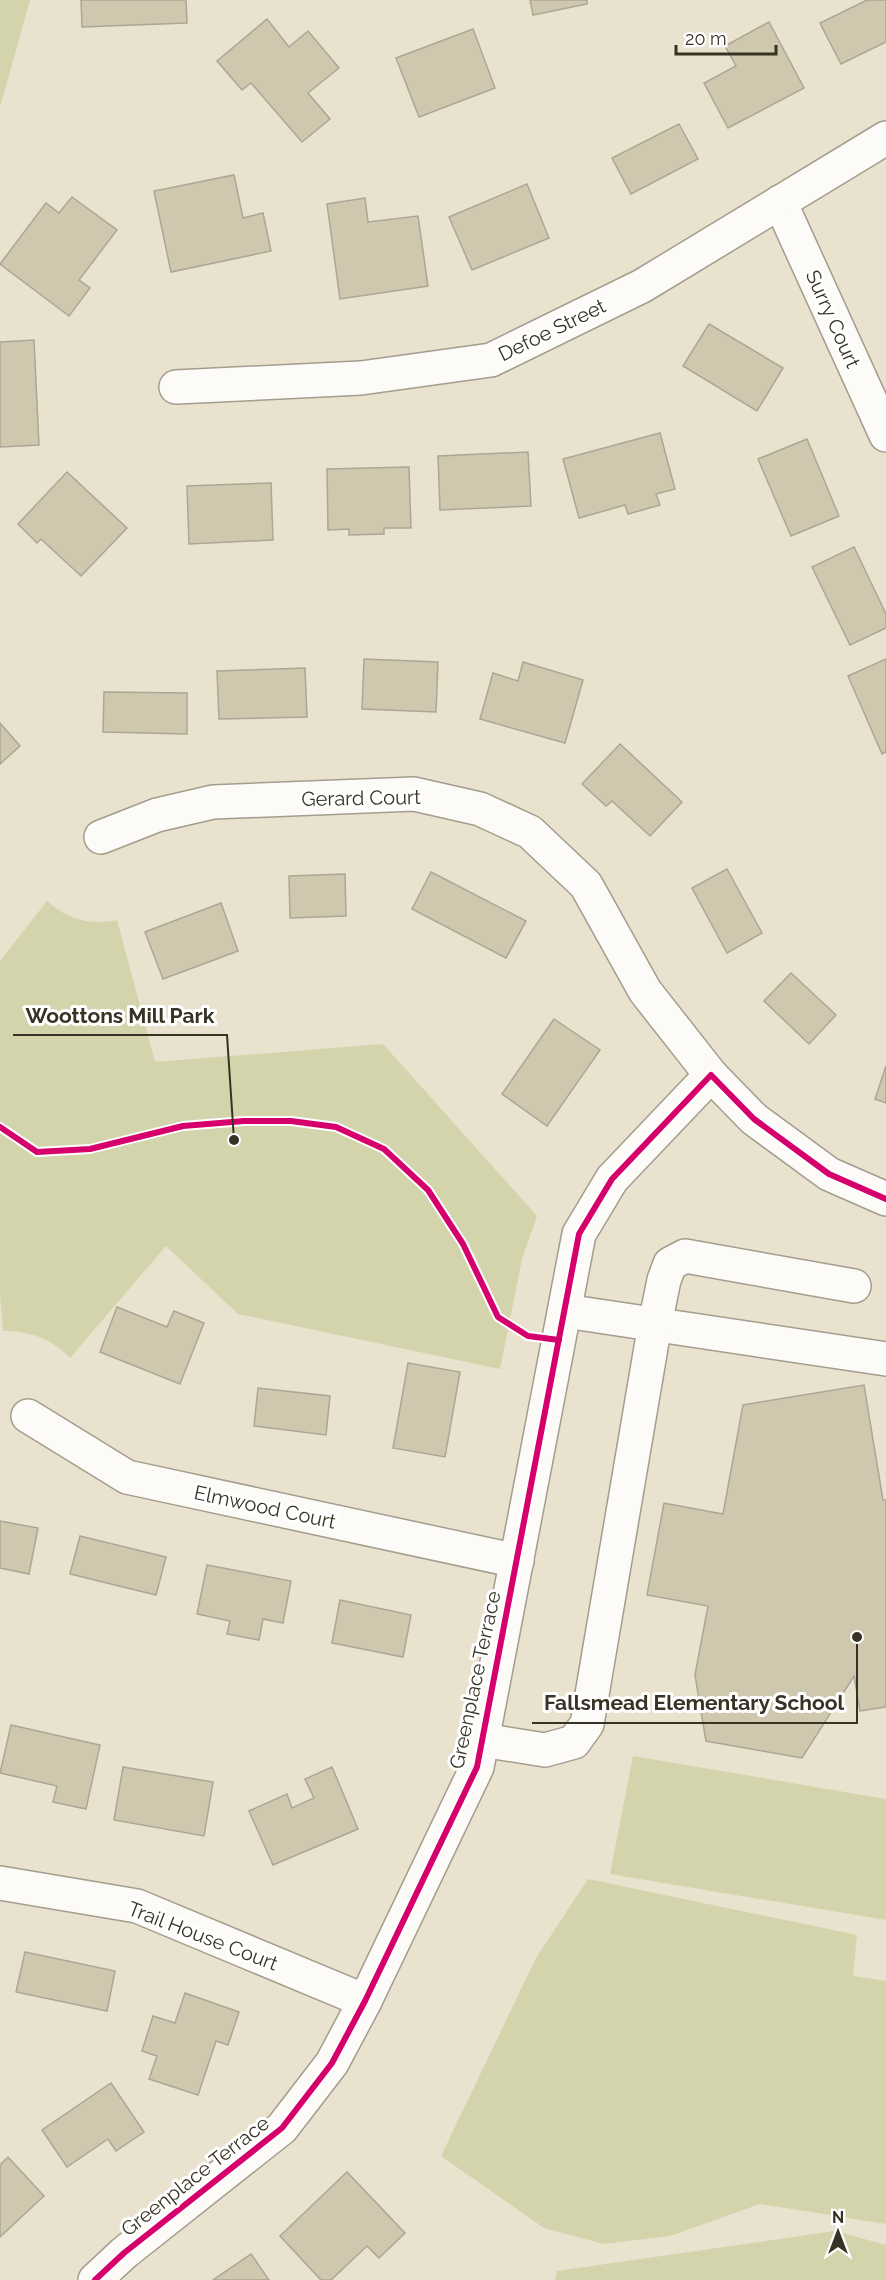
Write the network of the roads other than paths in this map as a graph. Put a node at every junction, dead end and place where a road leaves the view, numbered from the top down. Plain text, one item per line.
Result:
1 (886, 138) edge
2 (780, 202) junction
3 (176, 387) dead end
4 (886, 435) edge
5 (101, 837) dead end
6 (711, 1075) junction
7 (886, 1199) edge
8 (854, 1286) dead end
9 (655, 1324) junction
10 (562, 1325) junction
11 (886, 1359) edge
12 (28, 1416) dead end
13 (517, 1561) junction
14 (482, 1740) junction
15 (0, 1883) edge
16 (365, 2001) junction
17 (95, 2280) edge

1 - 2 street, Defoe Street
2 - 3 street, Defoe Street
2 - 4 street, Surry Court
5 - 6 street, Gerard Court
6 - 7 street, Gerard Court
6 - 10 street, Greenplace Terrace
8 - 9 street
9 - 10 street
9 - 11 street
9 - 14 street
10 - 13 street, Greenplace Terrace
12 - 13 street, Elmwood Court
13 - 14 street, Greenplace Terrace
14 - 16 street, Greenplace Terrace
15 - 16 street, Trail House Court
16 - 17 street, Greenplace Terrace

